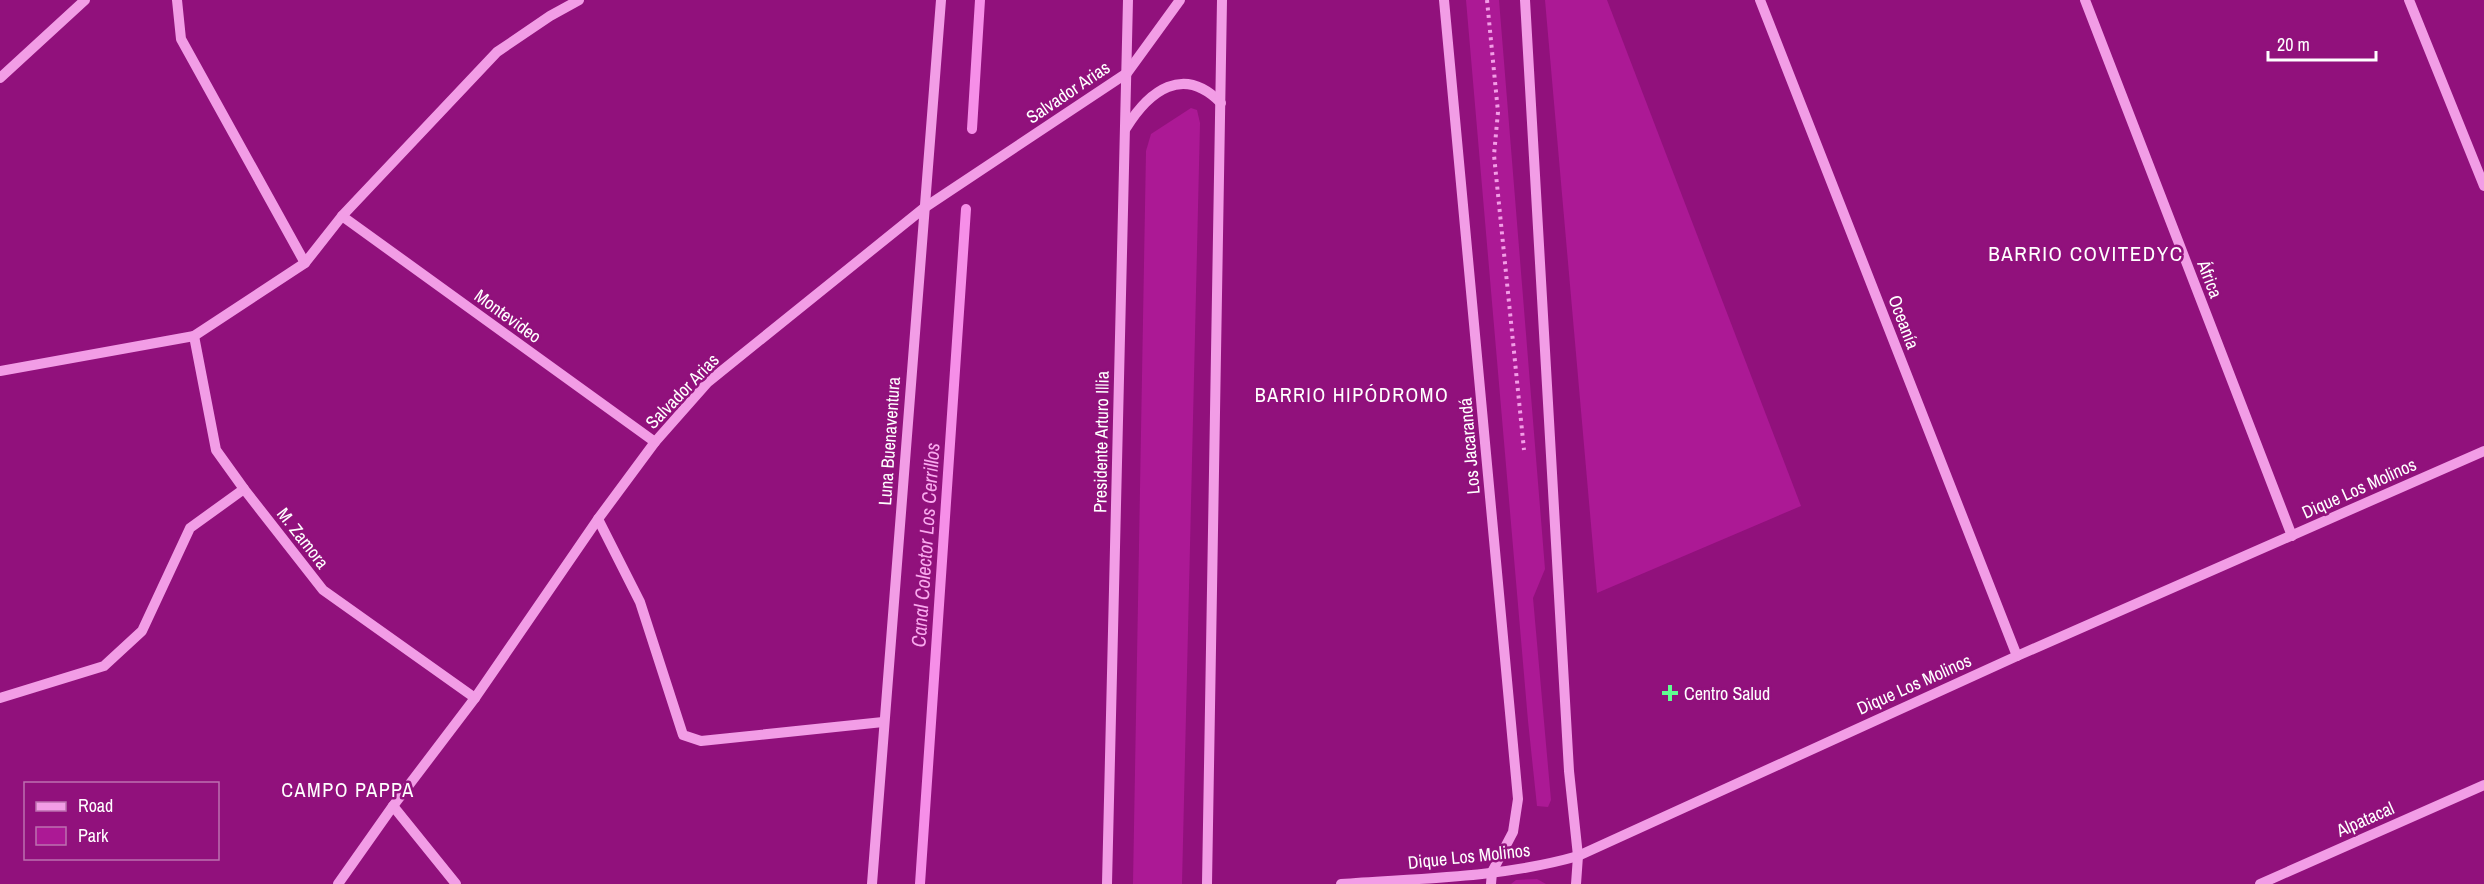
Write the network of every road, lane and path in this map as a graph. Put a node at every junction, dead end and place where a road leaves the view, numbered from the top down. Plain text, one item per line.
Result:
1 (86, 0) edge
2 (177, 0) edge
3 (579, 0) edge
4 (940, 0) edge
5 (1128, 0) edge
6 (1180, 0) edge
7 (1222, 0) edge
8 (1444, 0) edge
9 (1525, 0) edge
10 (1760, 0) edge
11 (2085, 0) edge
12 (2409, 0) edge
13 (1127, 73) junction
14 (0, 78) edge
15 (1221, 103) junction
16 (1125, 129) junction
17 (2484, 186) edge
18 (924, 208) junction
19 (342, 216) junction
20 (305, 263) junction
21 (194, 336) junction
22 (0, 371) edge
23 (655, 442) junction
24 (2484, 451) edge
25 (244, 489) junction
26 (598, 519) junction
27 (2292, 536) junction
28 (2017, 656) junction
29 (0, 698) edge
30 (475, 698) junction
31 (884, 722) junction
32 (2484, 785) edge
33 (393, 806) junction
34 (1578, 856) junction
35 (1492, 878) edge
36 (338, 884) edge
37 (456, 884) edge
38 (872, 884) edge
39 (1107, 884) edge
40 (1207, 884) edge
41 (1341, 884) edge
42 (1576, 884) edge
43 (2260, 884) edge

1 - 14 street
2 - 20 street
3 - 19 street
4 - 18 street, Luna Buenaventura
5 - 13 street, Presidente Arturo Illia
6 - 13 street, Salvador Arias
7 - 15 street
8 - 35 street, Los Jacarandá
9 - 34 street
10 - 28 street, Oceanía
11 - 27 street, África
12 - 17 street
13 - 16 street, Presidente Arturo Illia
13 - 18 street, Salvador Arias
15 - 16 street
15 - 40 street
16 - 39 street, Presidente Arturo Illia
18 - 23 street, Salvador Arias
18 - 31 street, Luna Buenaventura
19 - 20 street
19 - 23 street, Montevideo
20 - 21 street
21 - 22 street
21 - 25 street, M. Zamora
23 - 26 street, Salvador Arias
24 - 27 street, Dique Los Molinos
25 - 29 street
25 - 30 street, M. Zamora
26 - 30 street, Salvador Arias
26 - 31 street
27 - 28 street, Dique Los Molinos
28 - 34 street, Dique Los Molinos
30 - 33 street, Salvador Arias
31 - 38 street, Luna Buenaventura
32 - 43 street, Alpatacal
33 - 36 street, Salvador Arias
33 - 37 street
34 - 35 street, Dique Los Molinos
34 - 42 street
35 - 41 street, Dique Los Molinos

